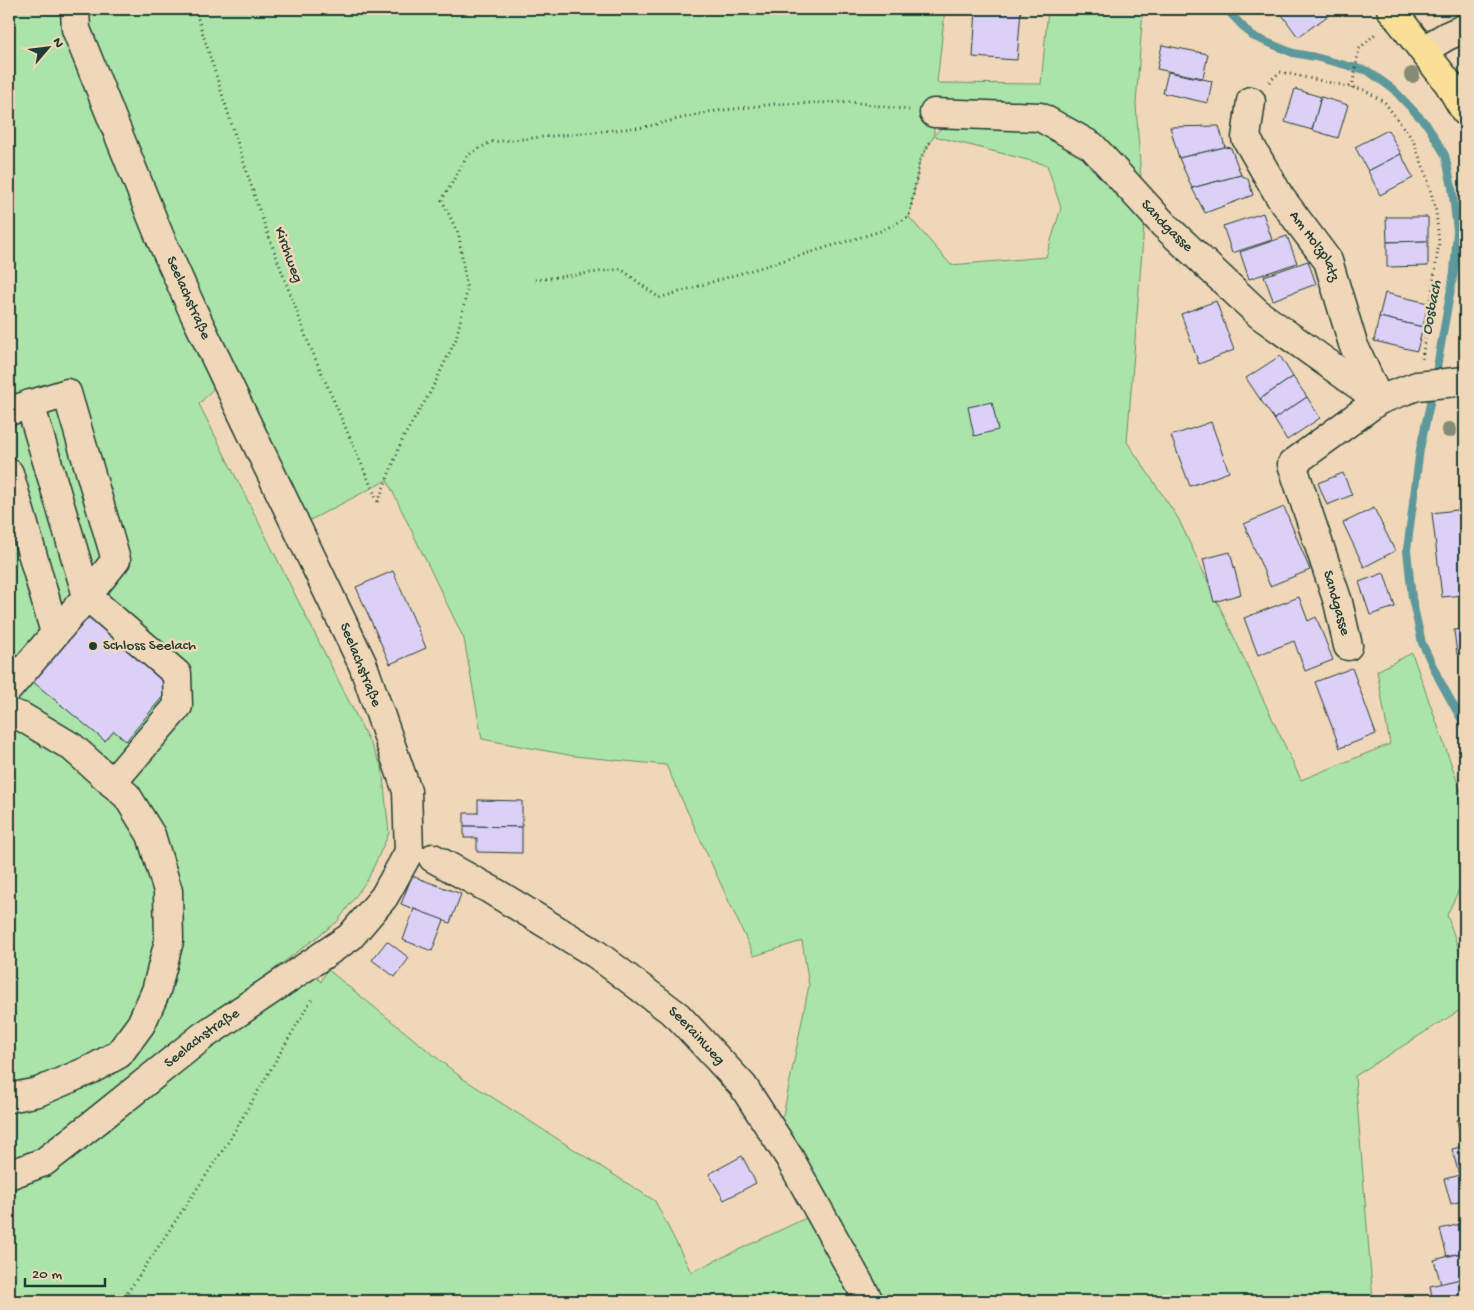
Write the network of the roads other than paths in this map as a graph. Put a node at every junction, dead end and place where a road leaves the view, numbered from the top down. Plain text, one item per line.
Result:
1 (75, 9) edge
2 (1391, 9) edge
3 (1465, 28) edge
4 (1423, 50) junction
5 (1251, 101) dead end
6 (1465, 111) edge
7 (946, 114) road end
8 (1448, 383) edge
9 (1378, 400) junction
10 (19, 407) edge
11 (90, 470) junction
12 (53, 481) junction
13 (12, 483) edge
14 (112, 543) junction
15 (74, 554) junction
16 (35, 566) junction
17 (87, 596) junction
18 (55, 633) junction
19 (1348, 646) dead end
20 (9, 688) edge
21 (9, 713) edge
22 (112, 783) junction
23 (433, 858) dead end
24 (9, 1098) edge
25 (9, 1175) edge
26 (869, 1301) edge

1 - 25 street, Seelachstraße
2 - 4 main road
3 - 4 street
4 - 6 main road
5 - 9 street, Am Holzplatz
7 - 9 street, Sandgasse
8 - 9 street, Sandgasse
9 - 19 street, Sandgasse
10 - 11 street
10 - 12 street
11 - 12 street
11 - 14 street
12 - 13 street
12 - 15 street
13 - 16 street
14 - 15 street
14 - 17 street
15 - 16 street
15 - 17 street
16 - 18 street
17 - 18 street
17 - 22 street
18 - 20 street
21 - 22 street
22 - 24 street
23 - 26 street, Seerainweg

